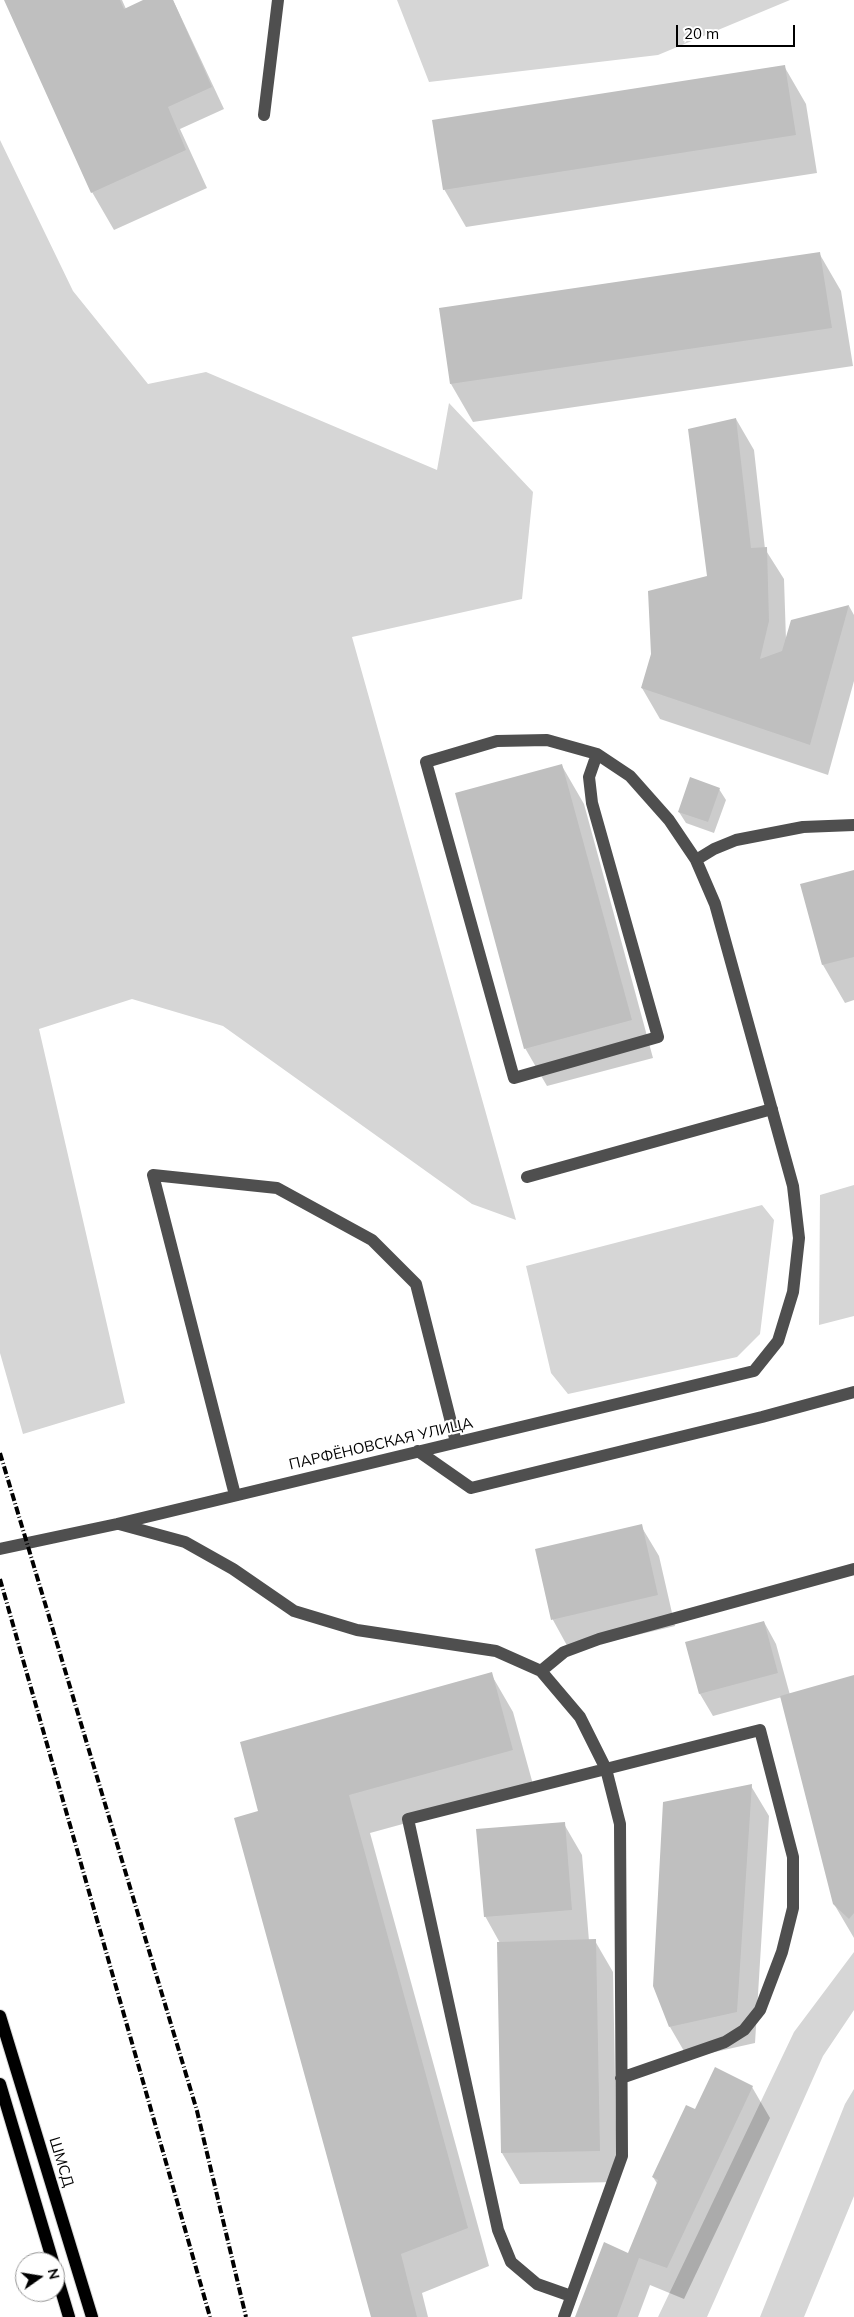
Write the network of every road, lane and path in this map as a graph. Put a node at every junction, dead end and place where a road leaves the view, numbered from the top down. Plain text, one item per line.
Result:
1 (278, 0) edge
2 (264, 115) dead end
3 (597, 754) junction
4 (854, 825) edge
5 (696, 860) junction
6 (772, 1109) junction
7 (527, 1177) dead end
8 (854, 1392) edge
9 (456, 1442) junction
10 (418, 1451) junction
11 (235, 1495) junction
12 (117, 1524) junction
13 (0, 1549) edge
14 (854, 1569) edge
15 (541, 1671) junction
16 (606, 1769) junction
17 (0, 2016) edge
18 (621, 2078) junction
19 (0, 2084) edge
20 (50, 2252) edge
21 (571, 2296) junction
22 (65, 2302) edge
23 (69, 2317) edge
24 (92, 2317) edge
25 (564, 2317) edge

1 - 2 street
3 - 3 street
3 - 5 street
4 - 5 street
5 - 6 street
6 - 7 street
6 - 9 street, ПАРФЁНОВСКАЯ УЛИЦА
8 - 10 street
9 - 10 street, ПАРФЁНОВСКАЯ УЛИЦА
9 - 11 street
10 - 11 street, ПАРФЁНОВСКАЯ УЛИЦА
11 - 12 street, ПАРФЁНОВСКАЯ УЛИЦА
12 - 13 street, ПАРФЁНОВСКАЯ УЛИЦА
12 - 15 street
14 - 15 street
15 - 16 street
16 - 18 street
16 - 18 street
16 - 21 street
17 - 24 main road, ШМСД
18 - 21 street
19 - 20 main road
21 - 25 street
22 - 23 main road

